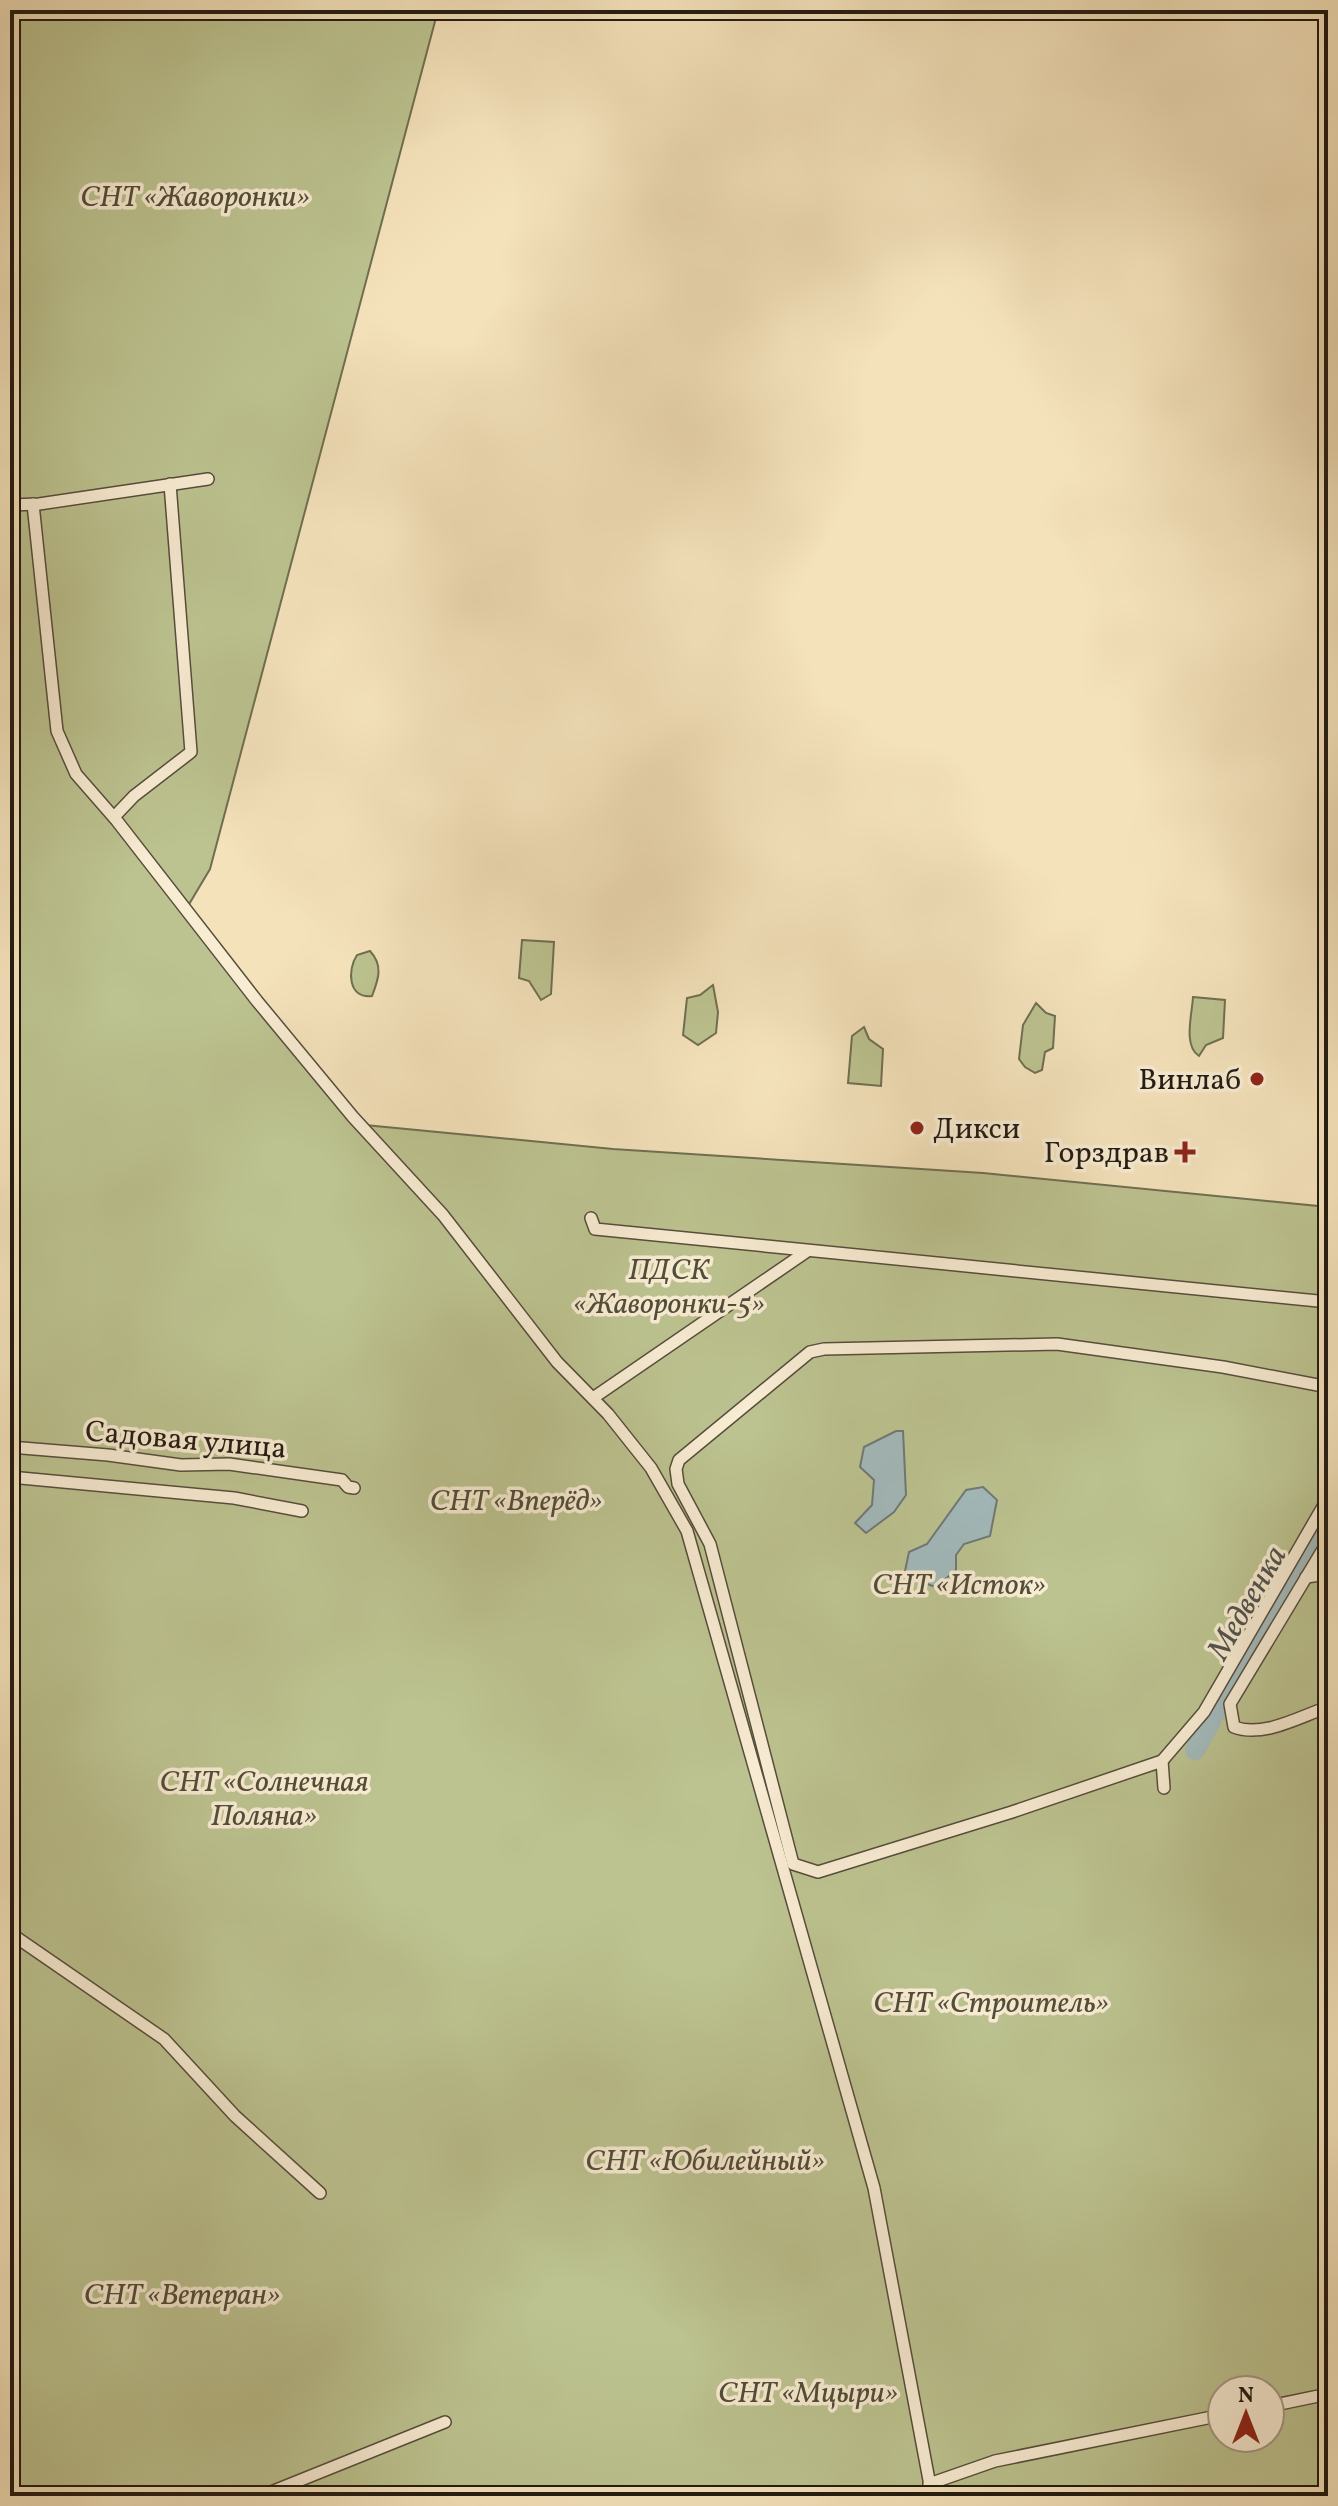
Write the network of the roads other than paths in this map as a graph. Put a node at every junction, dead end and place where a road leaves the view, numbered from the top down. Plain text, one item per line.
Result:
1 (208, 479) dead end
2 (170, 484) junction
3 (33, 504) junction
4 (10, 505) edge
5 (114, 817) junction
6 (591, 1218) dead end
7 (806, 1252) junction
8 (1328, 1302) edge
9 (1328, 1387) edge
10 (593, 1398) junction
11 (10, 1447) edge
12 (10, 1477) edge
13 (354, 1488) dead end
14 (1328, 1498) edge
15 (302, 1511) dead end
16 (1328, 1541) edge
17 (1328, 1574) edge
18 (1306, 1577) junction
19 (1328, 1707) edge
20 (1162, 1761) junction
21 (1164, 1788) dead end
22 (10, 1933) edge
23 (320, 2193) dead end
24 (1328, 2394) edge
25 (1286, 2403) edge
26 (1206, 2418) edge
27 (445, 2422) dead end
28 (930, 2490) edge
29 (261, 2496) edge

1 - 2 street
2 - 3 street
2 - 5 street
3 - 4 street
3 - 5 street
5 - 10 street
6 - 7 street
7 - 8 street
7 - 10 street
9 - 20 street
10 - 28 street
11 - 13 street, Садовая улица
12 - 15 street
14 - 20 street
16 - 18 street
17 - 18 street
18 - 19 street
20 - 21 street
22 - 23 street
24 - 25 street
26 - 28 street
27 - 29 street

